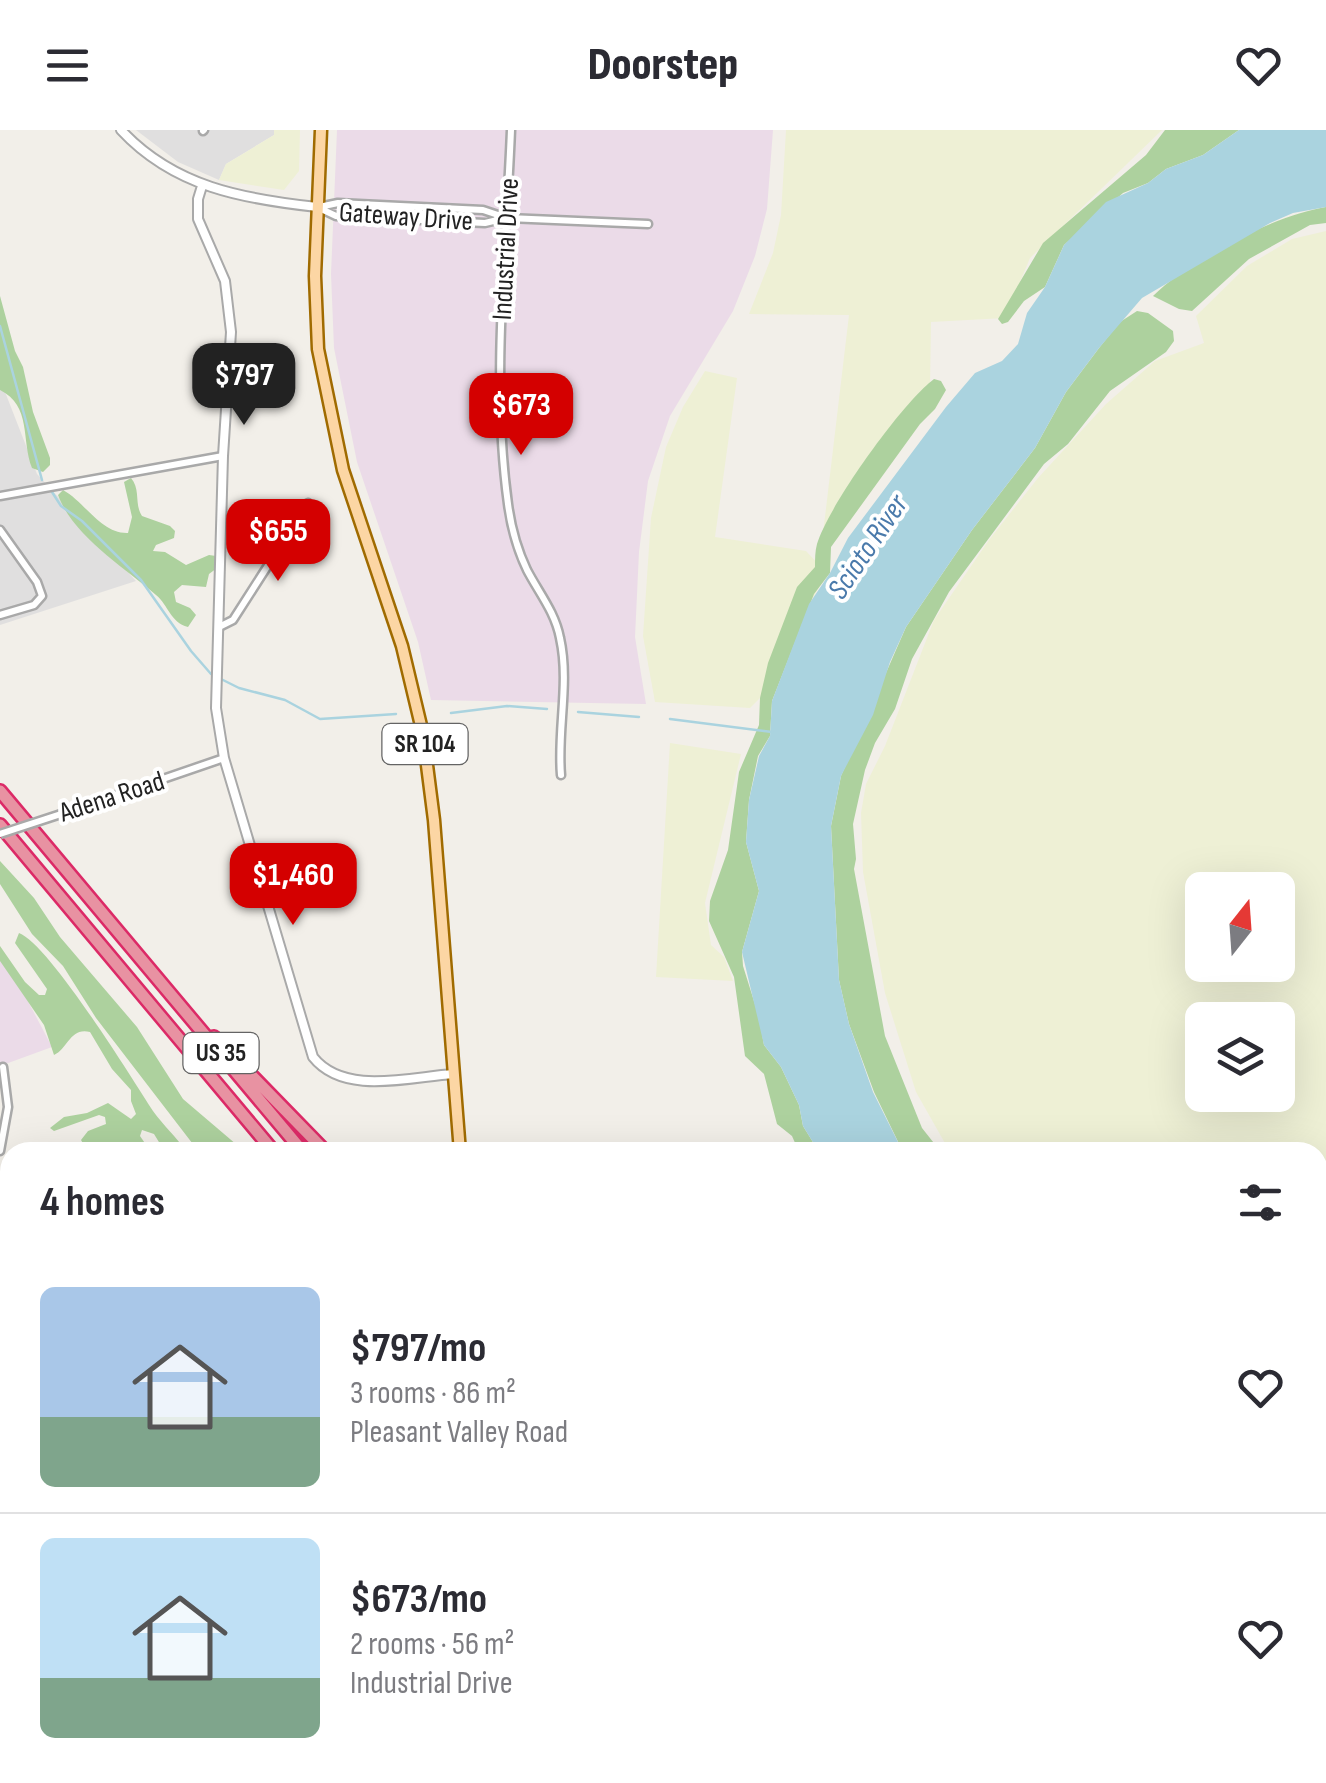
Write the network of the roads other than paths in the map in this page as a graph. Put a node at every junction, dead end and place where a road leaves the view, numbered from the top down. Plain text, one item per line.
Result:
1 (121, 130) edge
2 (321, 130) edge
3 (512, 130) edge
4 (202, 186) junction
5 (317, 207) junction
6 (508, 218) junction
7 (648, 224) dead end
8 (223, 456) junction
9 (0, 496) edge
10 (308, 503) dead end
11 (0, 530) edge
12 (0, 615) edge
13 (219, 627) junction
14 (224, 758) junction
15 (562, 775) dead end
16 (0, 791) edge
17 (0, 825) edge
18 (0, 834) edge
19 (196, 1024) junction
20 (3, 1067) dead end
21 (453, 1074) junction
22 (4, 1121) edge
23 (266, 1142) edge
24 (294, 1142) edge
25 (316, 1142) edge
26 (459, 1142) edge

1 - 4 street
2 - 5 main road, SR 104
3 - 6 street, Industrial Drive
4 - 5 street
4 - 8 street
5 - 6 street, Gateway Drive
5 - 6 street, Gateway Drive
5 - 21 main road, SR 104
6 - 7 street, Gateway Drive
6 - 15 street, Industrial Drive
8 - 9 street
8 - 13 street
10 - 13 street
11 - 12 street
13 - 14 street
14 - 18 street, Adena Road, bridge
14 - 21 street
16 - 19 highway, US 35
17 - 23 highway, US 35
19 - 24 highway, US 35
19 - 25 highway
20 - 22 street
21 - 26 main road, SR 104

